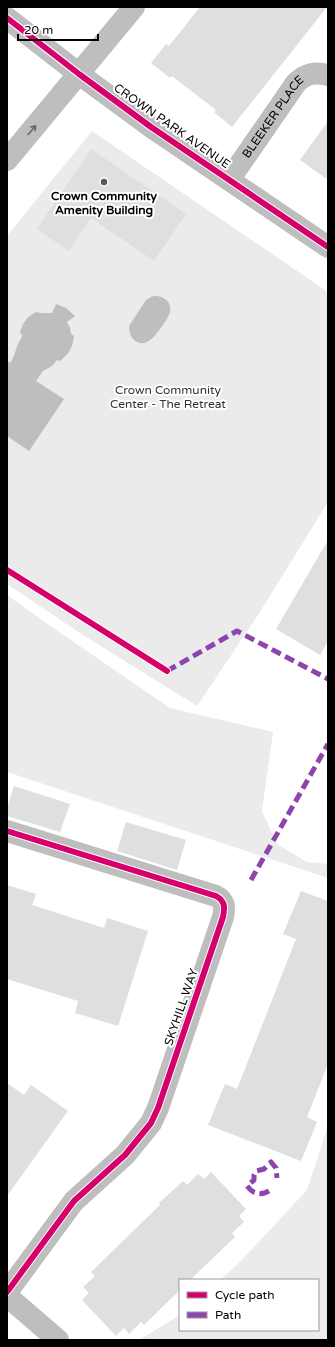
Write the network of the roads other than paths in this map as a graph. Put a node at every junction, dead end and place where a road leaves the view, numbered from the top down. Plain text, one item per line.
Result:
1 (134, 7) edge
2 (13, 19) edge
3 (79, 74) junction
4 (328, 75) edge
5 (7, 160) edge
6 (229, 180) junction
7 (328, 247) edge
8 (7, 831) edge
9 (7, 1292) edge
10 (7, 1296) edge
11 (58, 1340) edge

1 - 3 street
2 - 3 street, CROWN PARK AVENUE
5 -> 3 street
3 - 6 street, CROWN PARK AVENUE
4 - 6 street, BLEEKER PLACE
6 - 7 street, CROWN PARK AVENUE
8 - 9 street, SKYHILL WAY
10 - 11 street

